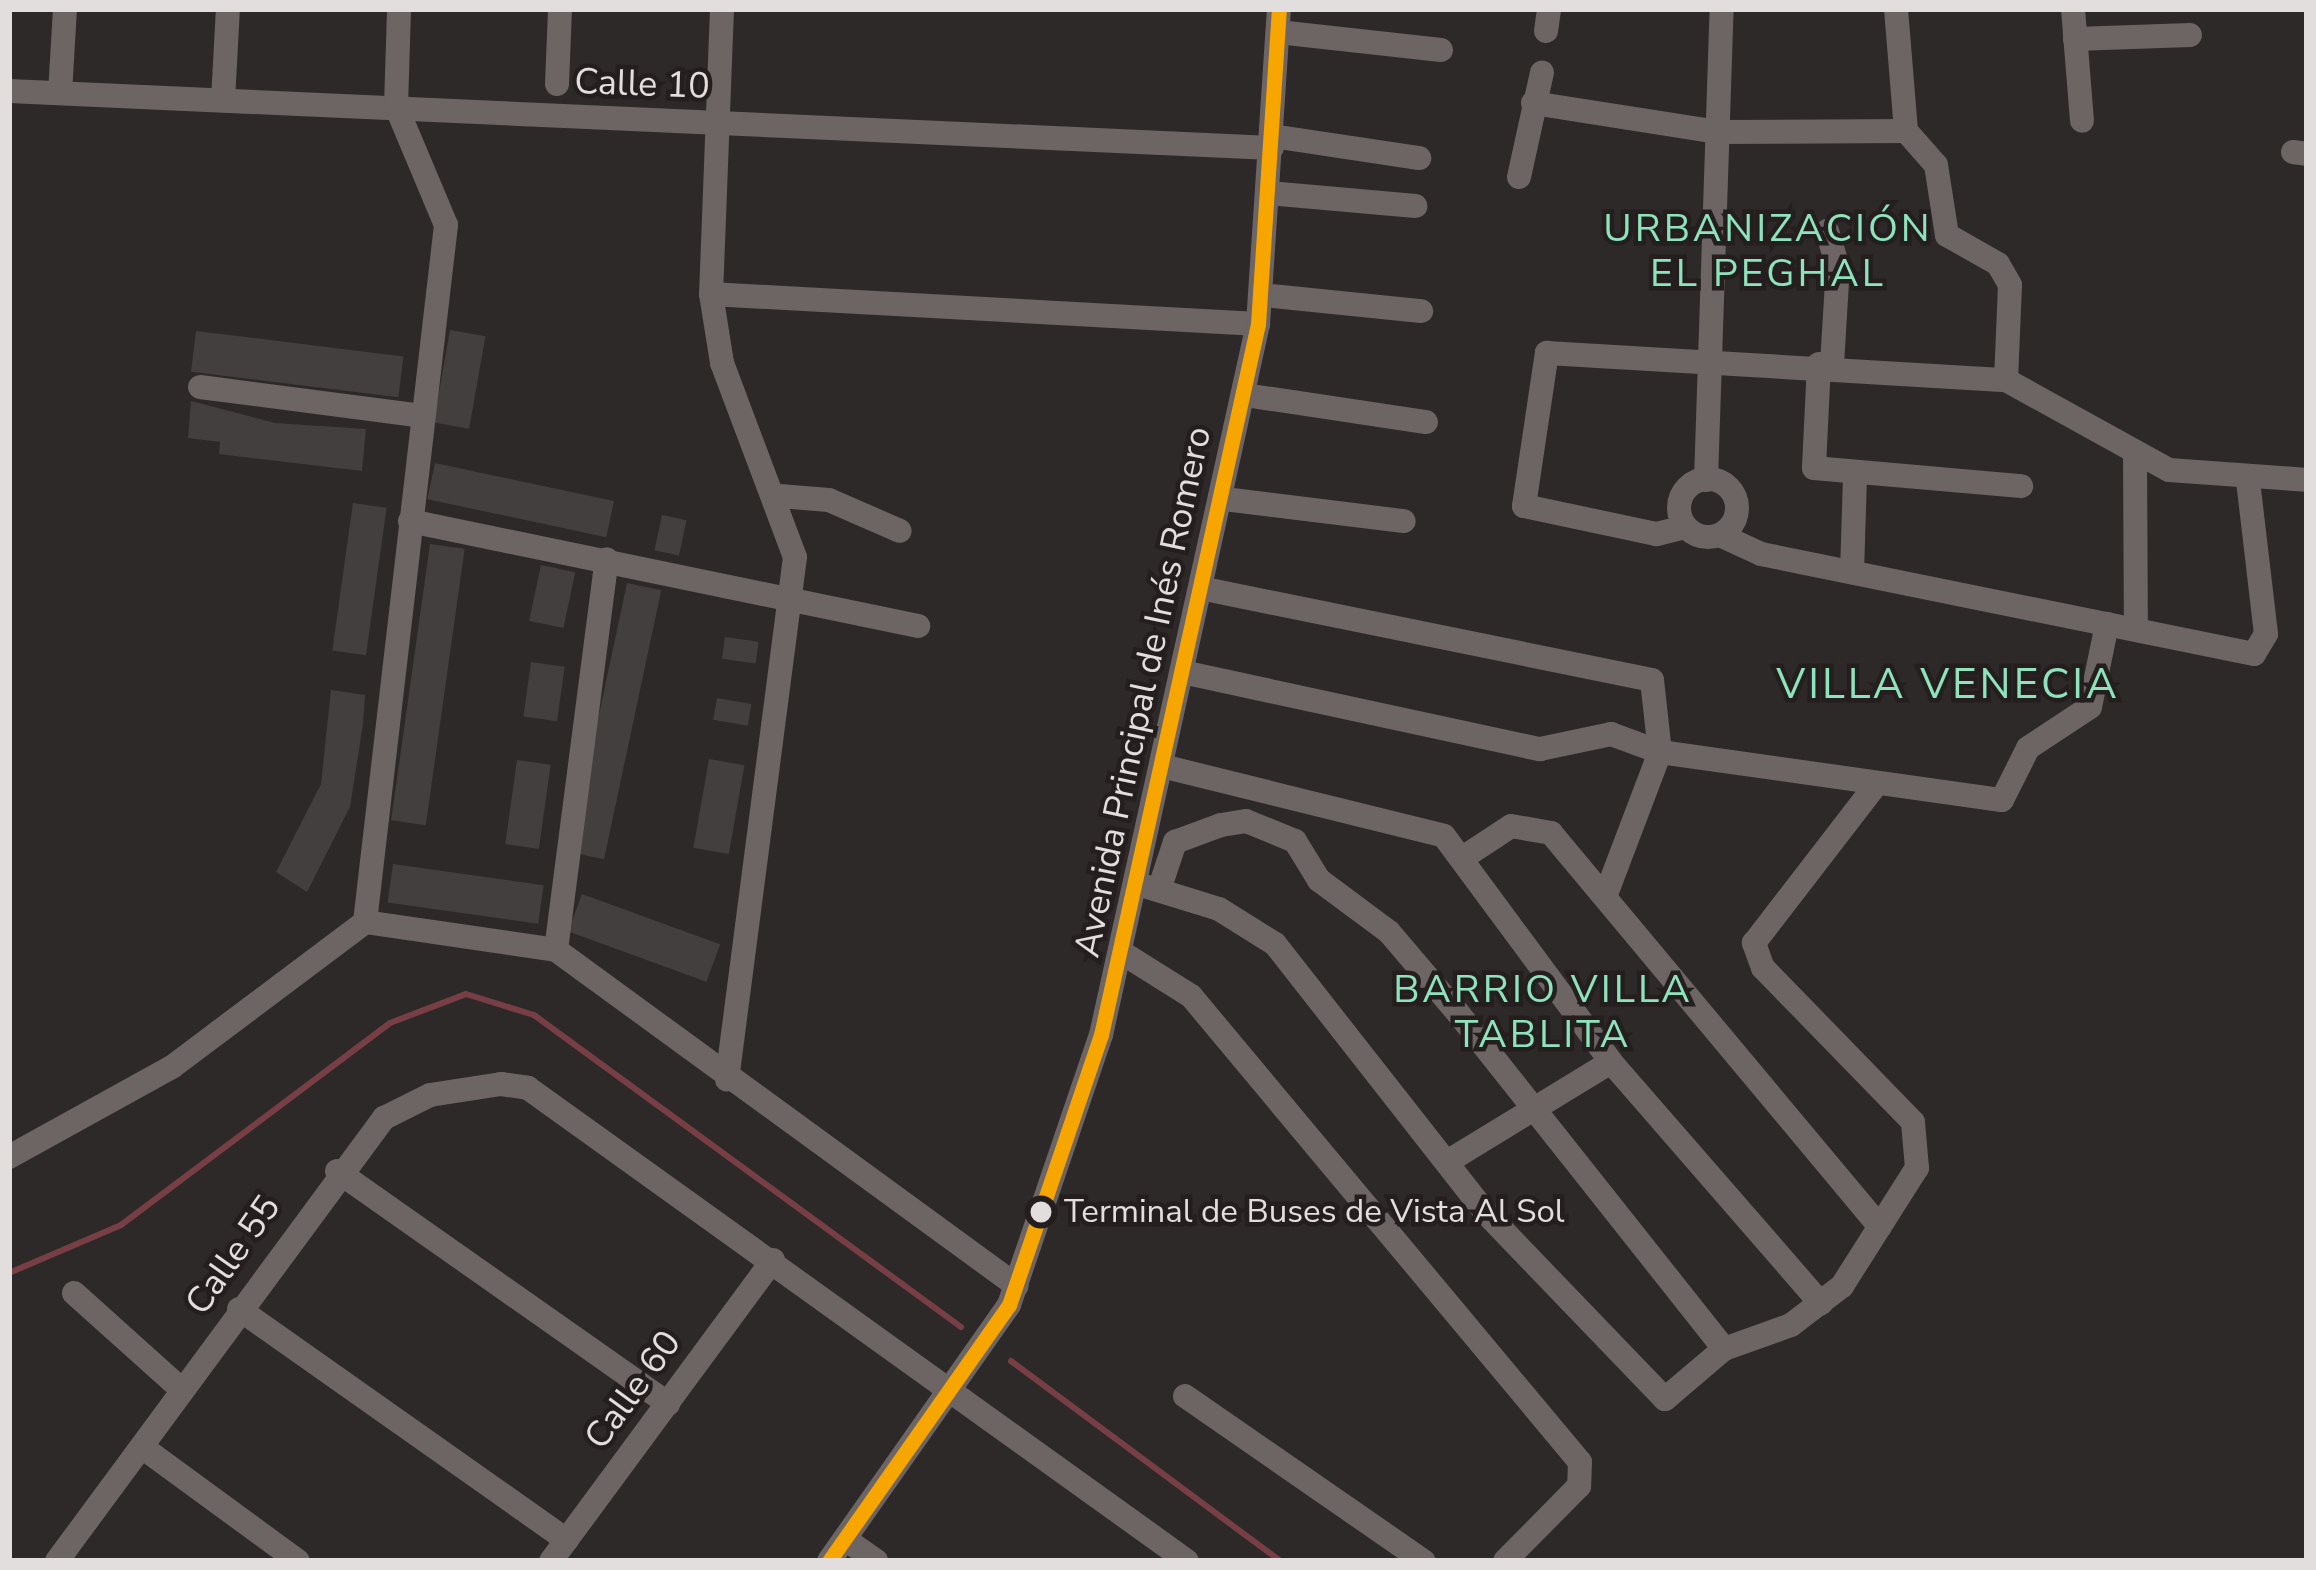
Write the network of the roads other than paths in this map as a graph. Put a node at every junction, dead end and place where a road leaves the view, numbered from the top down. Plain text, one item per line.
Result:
1 (64, 9) edge
2 (228, 9) edge
3 (399, 9) edge
4 (560, 9) edge
5 (722, 9) edge
6 (1723, 9) edge
7 (1896, 9) edge
8 (2073, 9) edge
9 (1279, 20) edge
10 (2190, 35) dead end
11 (2075, 39) junction
12 (1442, 50) dead end
13 (1542, 72) dead end
14 (557, 84) dead end
15 (9, 92) edge
16 (60, 93) junction
17 (223, 100) junction
18 (1533, 104) junction
19 (396, 106) junction
20 (2082, 122) dead end
21 (717, 123) junction
22 (1906, 131) junction
23 (1719, 132) junction
24 (1272, 142) junction
25 (1419, 158) dead end
26 (1519, 177) dead end
27 (1269, 194) junction
28 (1415, 206) dead end
29 (1827, 231) dead end
30 (711, 294) junction
31 (1263, 295) junction
32 (1421, 311) dead end
33 (1258, 323) junction
34 (1711, 358) junction
35 (1826, 365) junction
36 (2006, 380) junction
37 (200, 387) dead end
38 (1244, 395) junction
39 (416, 416) junction
40 (1426, 422) dead end
41 (2135, 454) junction
42 (1855, 474) junction
43 (1706, 480) junction
44 (2248, 480) junction
45 (2307, 480) edge
46 (2021, 486) dead end
47 (779, 496) junction
48 (1224, 500) junction
49 (410, 521) junction
50 (1404, 521) dead end
51 (1685, 527) junction
52 (900, 531) dead end
53 (1720, 535) junction
54 (608, 560) junction
55 (1852, 572) junction
56 (1205, 589) junction
57 (795, 599) junction
58 (2108, 623) junction
59 (918, 626) dead end
60 (2136, 629) junction
61 (1186, 673) junction
62 (1660, 752) junction
63 (1166, 767) junction
64 (1877, 783) junction
65 (1464, 857) junction
66 (1150, 888) junction
67 (1605, 897) junction
68 (365, 922) junction
69 (556, 950) junction
70 (1124, 954) junction
71 (1611, 1063) junction
72 (727, 1080) junction
73 (1528, 1110) junction
74 (13, 1150) edge
75 (1447, 1162) junction
76 (337, 1171) junction
77 (1880, 1226) junction
78 (773, 1261) junction
79 (74, 1293) dead end
80 (1013, 1295) junction
81 (1821, 1304) junction
82 (239, 1309) junction
83 (1724, 1348) junction
84 (182, 1390) junction
85 (953, 1390) junction
86 (1185, 1396) dead end
87 (668, 1404) junction
88 (142, 1447) junction
89 (845, 1539) junction
90 (567, 1540) junction
91 (57, 1561) edge
92 (298, 1561) edge
93 (551, 1561) edge
94 (829, 1561) edge
95 (876, 1561) edge
96 (1187, 1561) edge
97 (1423, 1561) edge
98 (1505, 1561) edge

1 - 16 street
2 - 17 street
3 - 19 street
4 - 14 street
5 - 21 street
6 - 23 street
7 - 22 street
8 - 11 street
9 - 12 street
9 - 24 street, Avenida Principal de Inés Romero
10 - 11 street
11 - 20 street
13 - 18 street
15 - 16 street, Calle 10
16 - 17 street, Calle 10
17 - 19 street, Calle 10
18 - 23 street
18 - 26 street
19 - 21 street, Calle 10
19 - 39 street
21 - 24 street, Calle 10
21 - 30 street
22 - 23 street
22 - 36 street
23 - 34 street
24 - 25 street, Calle 10
24 - 27 street, Avenida Principal de Inés Romero
27 - 28 street
27 - 31 street, Avenida Principal de Inés Romero
29 - 35 street
30 - 33 street
30 - 47 street
31 - 32 street
31 - 33 street, Avenida Principal de Inés Romero
33 - 38 street, Avenida Principal de Inés Romero
34 - 35 street
34 - 43 street
34 - 51 street
35 - 36 street
35 - 42 street
36 - 41 street
37 - 39 street
38 - 40 street
38 - 48 street, Avenida Principal de Inés Romero
39 - 49 street
41 - 44 street
41 - 60 street
42 - 46 street
42 - 55 street
43 - 51 street
43 - 53 street
44 - 45 street
44 - 60 street
47 - 52 street
47 - 57 street
48 - 50 street
48 - 56 street, Avenida Principal de Inés Romero
49 - 54 street
49 - 68 street
51 - 53 street
53 - 55 street
54 - 57 street
54 - 69 street
55 - 58 street
56 - 61 street, Avenida Principal de Inés Romero
56 - 62 street
57 - 59 street
57 - 72 street
58 - 60 street
58 - 64 street
61 - 62 street
61 - 63 street, Avenida Principal de Inés Romero
62 - 64 street
62 - 67 street
63 - 65 street
63 - 66 street, Avenida Principal de Inés Romero
64 - 77 street
65 - 67 street
65 - 71 street
66 - 70 street, Avenida Principal de Inés Romero
66 - 73 street
66 - 75 street
67 - 77 street
68 - 69 street
68 - 74 street
69 - 72 street
70 - 80 street, Avenida Principal de Inés Romero
70 - 98 street
71 - 73 street
71 - 81 street
72 - 80 street
73 - 75 street
73 - 83 street
75 - 83 street
76 - 78 street, Calle 55
76 - 82 street, Calle 55
76 - 87 street
77 - 81 street
78 - 85 street
78 - 87 street, Calle 60
79 - 84 street
80 - 85 street, Avenida Principal de Inés Romero
81 - 83 street
82 - 84 street, Calle 55
82 - 90 street
84 - 88 street, Calle 55
85 - 89 street, Avenida Principal de Inés Romero
85 - 96 street
86 - 97 street
87 - 90 street, Calle 60
88 - 91 street, Calle 55
88 - 92 street
89 - 94 street, Avenida Principal de Inés Romero
89 - 95 street
90 - 93 street, Calle 60

